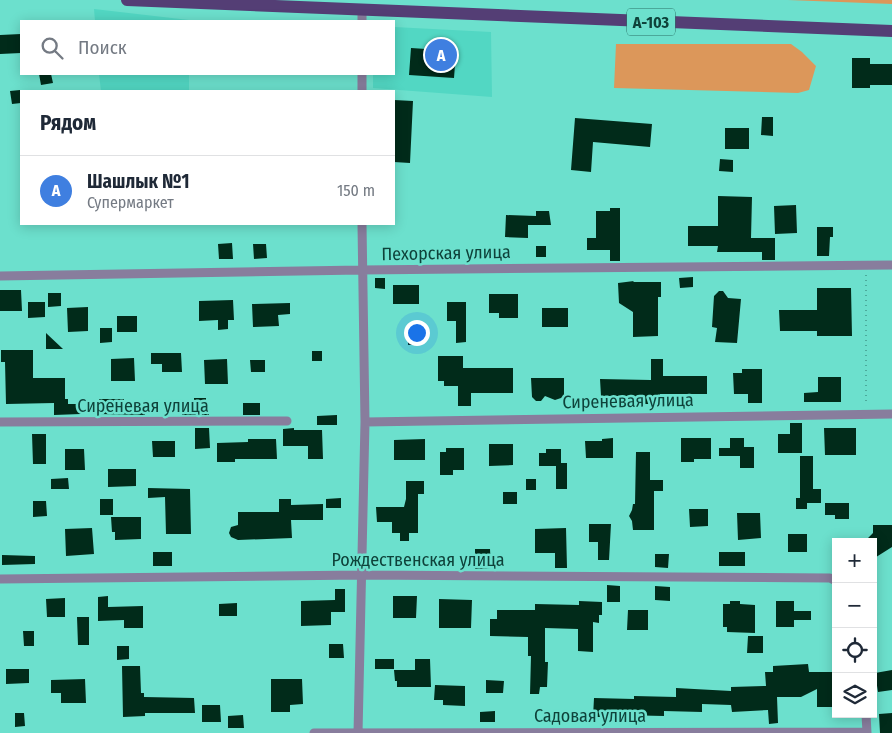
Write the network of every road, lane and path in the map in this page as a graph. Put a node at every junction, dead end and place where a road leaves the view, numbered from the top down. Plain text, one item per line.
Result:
1 (126, 0) edge
2 (362, 16) edge
3 (892, 31) edge
4 (362, 75) edge
5 (362, 90) edge
6 (362, 225) edge
7 (866, 265) junction
8 (892, 265) edge
9 (361, 270) junction
10 (0, 276) edge
11 (866, 414) junction
12 (892, 414) edge
13 (287, 421) dead end
14 (0, 422) edge
15 (365, 422) junction
16 (361, 575) junction
17 (0, 579) edge
18 (832, 579) edge
19 (866, 718) edge
20 (314, 733) edge
21 (358, 733) edge
22 (867, 733) edge

1 - 2 main road, А-103
2 - 3 main road, А-103
4 - 5 street
6 - 9 street
7 - 8 street, Пехорская улица
7 - 9 street, Пехорская улица
7 - 11 path
9 - 10 street, Пехорская улица
9 - 15 street
11 - 12 street, Сиреневая улица
11 - 15 street, Сиреневая улица
13 - 14 street, Сиреневая улица
15 - 16 street
16 - 17 street, Рождественская улица
16 - 18 street, Рождественская улица
16 - 21 street
19 - 22 street
20 - 21 street, Садовая улица
21 - 22 street, Садовая улица

